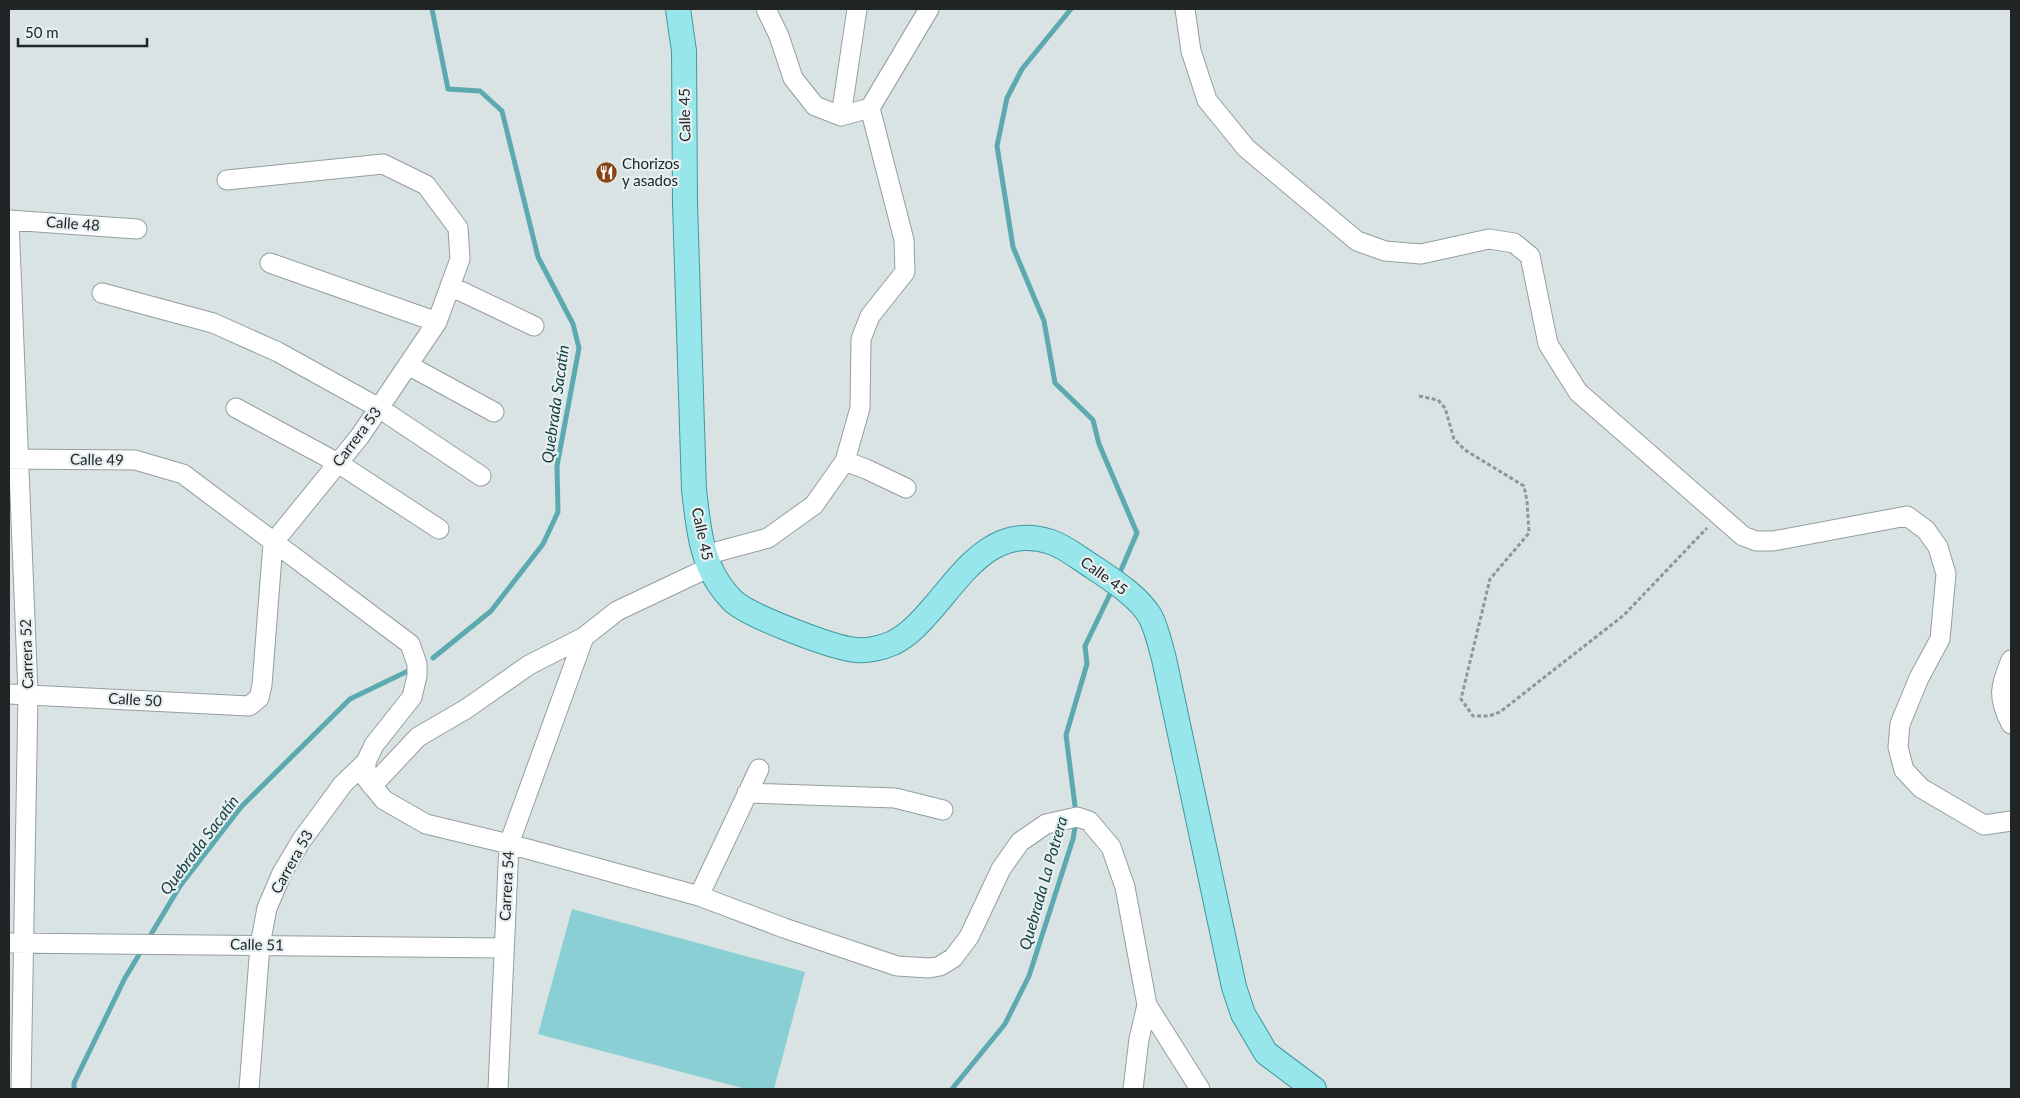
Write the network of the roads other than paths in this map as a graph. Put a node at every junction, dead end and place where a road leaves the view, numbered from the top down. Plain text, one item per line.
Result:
1 (678, 9) edge
2 (766, 9) edge
3 (856, 9) edge
4 (929, 9) edge
5 (1185, 9) edge
6 (870, 108) junction
7 (841, 116) junction
8 (227, 180) dead end
9 (9, 220) edge
10 (137, 229) dead end
11 (270, 263) dead end
12 (450, 286) junction
13 (102, 293) dead end
14 (437, 322) junction
15 (534, 326) dead end
16 (408, 365) junction
17 (236, 408) dead end
18 (379, 408) junction
19 (494, 412) dead end
20 (14, 459) edge
21 (845, 461) junction
22 (338, 463) junction
23 (481, 476) dead end
24 (906, 488) dead end
25 (439, 529) dead end
26 (273, 543) junction
27 (707, 561) junction
28 (584, 637) junction
29 (2011, 660) edge
30 (9, 694) edge
31 (28, 694) junction
32 (2011, 724) edge
33 (366, 762) junction
34 (759, 769) dead end
35 (372, 786) junction
36 (747, 793) junction
37 (943, 810) dead end
38 (2011, 821) edge
39 (509, 844) junction
40 (699, 896) junction
41 (16, 943) edge
42 (260, 945) junction
43 (504, 948) junction
44 (1147, 1005) junction
45 (21, 1089) edge
46 (249, 1089) edge
47 (498, 1089) edge
48 (1133, 1089) edge
49 (1200, 1089) edge
50 (1314, 1089) edge

1 - 27 main road, Calle 45
2 - 7 street
3 - 7 street
4 - 6 street
5 - 38 street
6 - 7 street
6 - 21 street
8 - 12 street, Carrera 53
9 - 10 street, Calle 48
9 - 20 street, Carrera 52
11 - 14 street
12 - 14 street, Carrera 53
12 - 15 street
13 - 18 street
14 - 16 street, Carrera 53
16 - 18 street, Carrera 53
16 - 19 street
17 - 22 street
18 - 22 street, Carrera 53
18 - 23 street
20 - 26 street, Calle 49
20 - 31 street, Carrera 52
21 - 24 street
21 - 27 street
22 - 25 street
22 - 26 street, Carrera 53
26 - 31 street, Calle 50
26 - 33 street, Carrera 53
27 - 28 street
27 - 50 main road, Calle 45
28 - 35 street
28 - 39 street, Carrera 54
29 - 32 street
30 - 31 street, Calle 50
31 - 41 street, Carrera 52
33 - 35 street
33 - 42 street, Carrera 53
34 - 36 street
35 - 39 street
36 - 37 street
36 - 40 street
39 - 40 street
39 - 43 street, Carrera 54
40 - 44 street
41 - 42 street, Calle 51
41 - 45 street, Carrera 52
42 - 43 street, Calle 51
42 - 46 street, Carrera 53
43 - 47 street, Carrera 54
44 - 48 street
44 - 49 street

